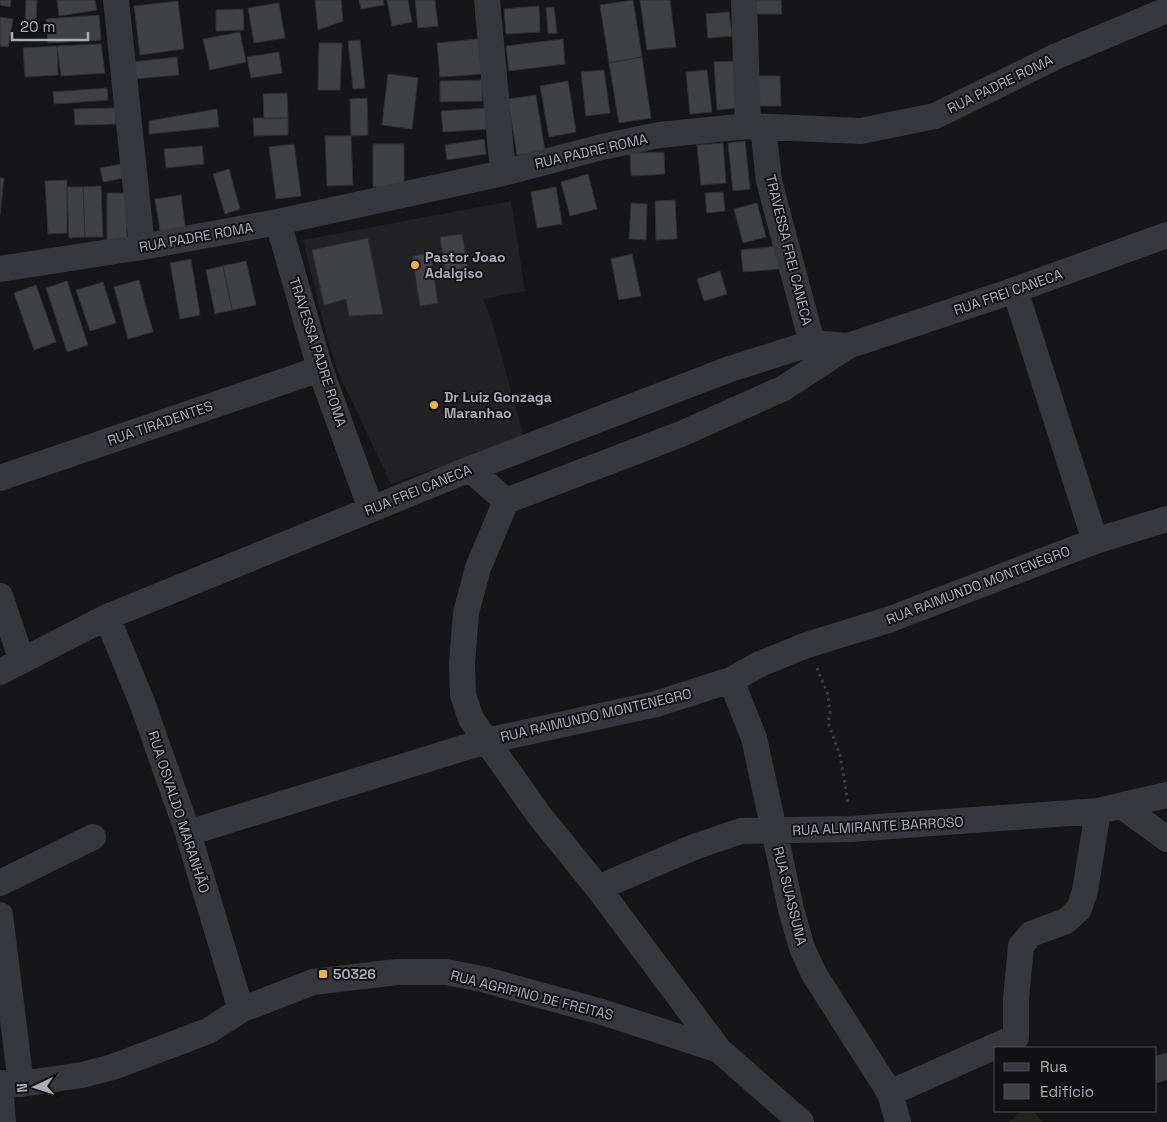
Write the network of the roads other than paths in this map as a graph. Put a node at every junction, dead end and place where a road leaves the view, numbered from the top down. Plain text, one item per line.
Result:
1 (116, 0) edge
2 (487, 0) edge
3 (744, 0) edge
4 (1167, 10) edge
5 (755, 127) junction
6 (503, 173) junction
7 (278, 222) junction
8 (1167, 235) edge
9 (142, 248) junction
10 (0, 270) edge
11 (1015, 290) junction
12 (812, 343) junction
13 (848, 346) junction
14 (320, 369) junction
15 (470, 469) junction
16 (0, 478) edge
17 (506, 501) junction
18 (371, 509) junction
19 (1167, 519) edge
20 (1096, 541) junction
21 (0, 596) edge
22 (107, 617) junction
23 (11, 666) edge
24 (731, 680) junction
25 (486, 741) junction
26 (1167, 795) edge
27 (1111, 809) junction
28 (773, 832) junction
29 (188, 833) junction
30 (94, 837) dead end
31 (1167, 839) edge
32 (0, 882) edge
33 (598, 888) junction
34 (0, 915) edge
35 (241, 1010) junction
36 (1019, 1043) edge
37 (719, 1050) junction
38 (994, 1053) edge
39 (7, 1084) edge
40 (890, 1093) junction
41 (3, 1122) edge
42 (801, 1122) edge
43 (898, 1122) edge

1 - 9 street
2 - 6 street
3 - 5 street, TRAVESSA FREI CANECA
4 - 5 street, RUA PADRE ROMA
5 - 6 street, RUA PADRE ROMA
5 - 12 street, TRAVESSA FREI CANECA
6 - 7 street, RUA PADRE ROMA
7 - 9 street, RUA PADRE ROMA
7 - 14 street, TRAVESSA PADRE ROMA
8 - 11 street, RUA FREI CANECA
9 - 10 street, RUA PADRE ROMA
11 - 13 street, RUA FREI CANECA
11 - 20 street
12 - 13 street, RUA FREI CANECA
12 - 15 street, RUA FREI CANECA
13 - 17 street, RUA FREI CANECA
14 - 16 street, RUA TIRADENTES
14 - 18 street, TRAVESSA PADRE ROMA
15 - 17 street
15 - 18 street, RUA FREI CANECA
17 - 25 street, RUA AGRIPINO DE FREITAS
18 - 22 street, RUA FREI CANECA
19 - 20 street, RUA RAIMUNDO MONTENEGRO
20 - 24 street, RUA RAIMUNDO MONTENEGRO
21 - 23 street
22 - 23 street, RUA FREI CANECA
22 - 29 street, RUA OSVALDO MARANHÃO
24 - 25 street, RUA RAIMUNDO MONTENEGRO
24 - 28 street, RUA SUASSUNA
25 - 29 street, RUA RAIMUNDO MONTENEGRO
25 - 33 street, RUA AGRIPINO DE FREITAS
26 - 27 street, RUA ALMIRANTE BARROSO
27 - 28 street, RUA ALMIRANTE BARROSO
27 - 31 street
27 - 36 street
28 - 33 street, RUA ALMIRANTE BARROSO
28 - 40 street, RUA SUASSUNA
29 - 35 street, RUA OSVALDO MARANHÃO
30 - 32 street
33 - 37 street, RUA AGRIPINO DE FREITAS
34 - 39 street
35 - 37 street, RUA AGRIPINO DE FREITAS
35 - 39 street, RUA AGRIPINO DE FREITAS
37 - 42 street, RUA AGRIPINO DE FREITAS
38 - 40 street
39 - 41 street
40 - 43 street, RUA SUASSUNA

